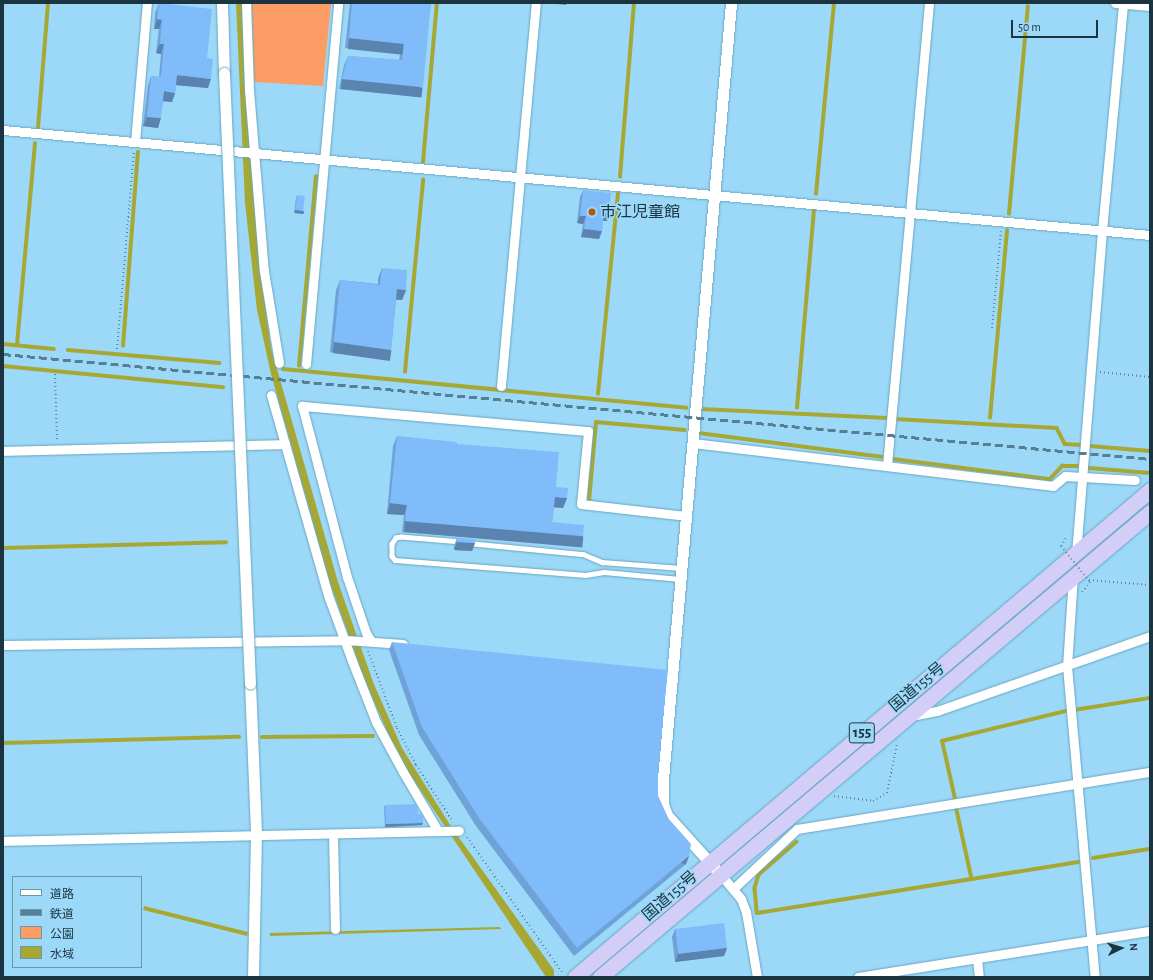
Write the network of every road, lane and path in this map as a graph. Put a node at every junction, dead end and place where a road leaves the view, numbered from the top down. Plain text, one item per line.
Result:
1 (148, 3) edge
2 (222, 3) edge
3 (246, 3) edge
4 (338, 3) edge
5 (536, 3) edge
6 (731, 3) edge
7 (929, 3) edge
8 (1120, 3) edge
9 (1150, 6) edge
10 (3, 130) edge
11 (135, 142) junction
12 (254, 154) junction
13 (322, 161) junction
14 (521, 180) junction
15 (716, 194) junction
16 (910, 214) junction
17 (1001, 222) junction
18 (1102, 231) junction
19 (1150, 235) edge
20 (992, 328) dead end
21 (117, 349) dead end
22 (279, 363) dead end
23 (306, 364) dead end
24 (1092, 372) junction
25 (55, 374) dead end
26 (1150, 377) edge
27 (501, 386) dead end
28 (271, 395) dead end
29 (693, 443) junction
30 (285, 444) junction
31 (58, 450) junction
32 (3, 451) edge
33 (887, 465) junction
34 (1084, 476) junction
35 (1135, 480) dead end
36 (1150, 490) edge
37 (1150, 512) edge
38 (687, 516) junction
39 (1062, 546) dead end
40 (1076, 554) junction
41 (682, 574) junction
42 (1073, 576) junction
43 (1090, 582) dead end
44 (1150, 585) edge
45 (1150, 636) edge
46 (345, 640) junction
47 (371, 641) junction
48 (3, 645) edge
49 (410, 645) edge
50 (1067, 666) junction
51 (909, 716) junction
52 (891, 730) junction
53 (1150, 772) edge
54 (1078, 783) junction
55 (818, 794) junction
56 (440, 831) junction
57 (458, 831) junction
58 (332, 834) junction
59 (256, 835) junction
60 (3, 841) edge
61 (709, 862) junction
62 (721, 874) junction
63 (733, 889) junction
64 (335, 929) dead end
65 (1150, 931) edge
66 (1092, 941) junction
67 (977, 959) junction
68 (252, 977) edge
69 (564, 977) edge
70 (575, 977) edge
71 (600, 977) edge
72 (757, 977) edge
73 (858, 977) edge
74 (979, 977) edge
75 (1095, 977) edge

1 - 11 street
2 - 59 street, bridge
3 - 12 street
4 - 13 street
5 - 14 street
6 - 15 street
7 - 16 street
8 - 9 street
8 - 18 street
10 - 11 street
11 - 12 street
11 - 21 path
12 - 13 street
12 - 22 street
13 - 14 street
13 - 23 street
14 - 15 street
14 - 27 street
15 - 16 street
15 - 29 street
16 - 17 street
16 - 33 street
17 - 18 street
17 - 20 path
18 - 19 street
18 - 24 street
24 - 26 path
24 - 34 street
25 - 31 path
28 - 30 street
29 - 33 street
29 - 38 street
30 - 31 street
30 - 46 street
31 - 32 street
33 - 34 street
34 - 35 street
34 - 40 street
36 - 40 highway, 国道155号 / 155
37 - 42 highway, 国道155号 / 155
38 - 41 street
38 - 47 street
39 - 43 path, bridge
40 - 61 highway, 国道155号 / 155
41 - 41 lane
41 - 61 street
42 - 44 path
42 - 50 street
42 - 51 highway, 国道155号 / 155
45 - 50 street
46 - 47 street
46 - 48 street
46 - 56 street
47 - 49 street
47 - 57 path
50 - 51 street
50 - 54 street
51 - 52 highway, 国道155号 / 155
52 - 55 highway, 国道155号 / 155
52 - 55 path
53 - 54 street
54 - 63 street
54 - 66 street
55 - 62 highway, 国道155号 / 155
56 - 57 street
56 - 58 street
57 - 69 path
58 - 59 street
58 - 64 street
59 - 60 street
59 - 68 street
61 - 62 street
61 - 70 highway, 国道155号 / 155
62 - 63 street
62 - 71 highway, 国道155号 / 155
63 - 72 street
65 - 66 street
66 - 67 street
66 - 75 street
67 - 73 street
67 - 74 street

